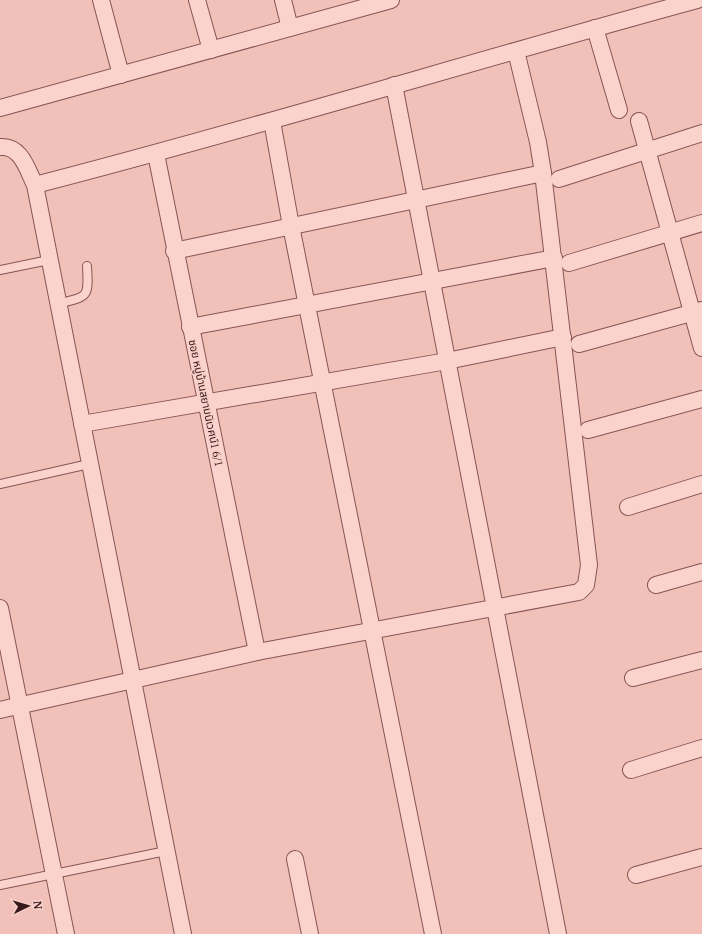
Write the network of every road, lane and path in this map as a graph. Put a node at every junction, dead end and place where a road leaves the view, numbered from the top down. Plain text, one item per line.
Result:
1 (100, 0) edge
2 (197, 0) edge
3 (283, 0) edge
4 (697, 0) edge
5 (384, 1) edge
6 (290, 28) junction
7 (595, 28) junction
8 (211, 50) junction
9 (516, 51) junction
10 (121, 75) junction
11 (394, 85) junction
12 (0, 108) edge
13 (619, 110) dead end
14 (272, 120) junction
15 (639, 121) dead end
16 (702, 133) edge
17 (0, 147) edge
18 (647, 151) junction
19 (156, 154) junction
20 (543, 173) junction
21 (559, 179) dead end
22 (35, 185) junction
23 (415, 200) junction
24 (702, 223) edge
25 (291, 226) junction
26 (670, 232) junction
27 (174, 251) junction
28 (49, 260) junction
29 (562, 261) junction
30 (87, 266) dead end
31 (0, 270) edge
32 (432, 281) junction
33 (57, 304) junction
34 (308, 305) junction
35 (697, 311) edge
36 (190, 327) junction
37 (564, 337) junction
38 (579, 344) dead end
39 (702, 348) edge
40 (447, 361) junction
41 (323, 382) junction
42 (702, 399) edge
43 (206, 404) junction
44 (82, 424) junction
45 (588, 430) dead end
46 (89, 464) junction
47 (0, 484) edge
48 (702, 484) edge
49 (628, 507) dead end
50 (702, 572) edge
51 (656, 585) dead end
52 (0, 608) edge
53 (495, 609) junction
54 (371, 630) junction
55 (257, 652) junction
56 (702, 660) edge
57 (633, 678) dead end
58 (132, 681) junction
59 (20, 706) junction
60 (0, 710) edge
61 (702, 748) edge
62 (631, 770) dead end
63 (166, 851) junction
64 (702, 857) edge
65 (295, 859) dead end
66 (54, 875) junction
67 (636, 875) dead end
68 (0, 885) edge
69 (66, 934) edge
70 (183, 934) edge
71 (310, 934) edge
72 (433, 934) edge
73 (558, 934) edge

1 - 10 street
2 - 8 street
3 - 6 street
4 - 7 street
5 - 6 street
6 - 8 street
7 - 9 street
7 - 13 street
8 - 10 street
9 - 11 street
9 - 20 street
10 - 12 street
11 - 14 street
11 - 23 street
14 - 19 street
14 - 25 street
15 - 18 street
16 - 18 street
17 - 22 street
18 - 21 street
18 - 26 street
19 - 22 street
19 - 27 street, ซอย หมู่บ้านสยามนิเวศน์1 6/1
20 - 23 street
20 - 29 street
22 - 28 street
23 - 25 street
23 - 32 street
24 - 26 street
25 - 27 street
25 - 34 street
26 - 29 street
26 - 35 street
27 - 36 street, ซอย หมู่บ้านสยามนิเวศน์1 6/1
28 - 31 lane
28 - 33 street
29 - 32 street
29 - 37 street
30 - 33 lane
32 - 34 street
32 - 40 street
33 - 44 street
34 - 36 street
34 - 41 street
35 - 38 street
35 - 39 street
36 - 43 street, ซอย หมู่บ้านสยามนิเวศน์1 6/1
37 - 40 street
37 - 53 street
40 - 41 street
40 - 53 street
41 - 43 street
41 - 54 street
42 - 45 street
43 - 44 street
43 - 55 street, ซอย หมู่บ้านสยามนิเวศน์1 6/1
44 - 46 street
46 - 47 lane
46 - 58 street
48 - 49 street
50 - 51 street
52 - 59 street
53 - 54 street
53 - 73 street
54 - 55 street
54 - 72 street
55 - 58 street
56 - 57 street
58 - 59 street
58 - 63 street
59 - 60 street
59 - 66 street
61 - 62 street
63 - 66 lane
63 - 70 street
64 - 67 street
65 - 71 street
66 - 68 lane
66 - 69 street

